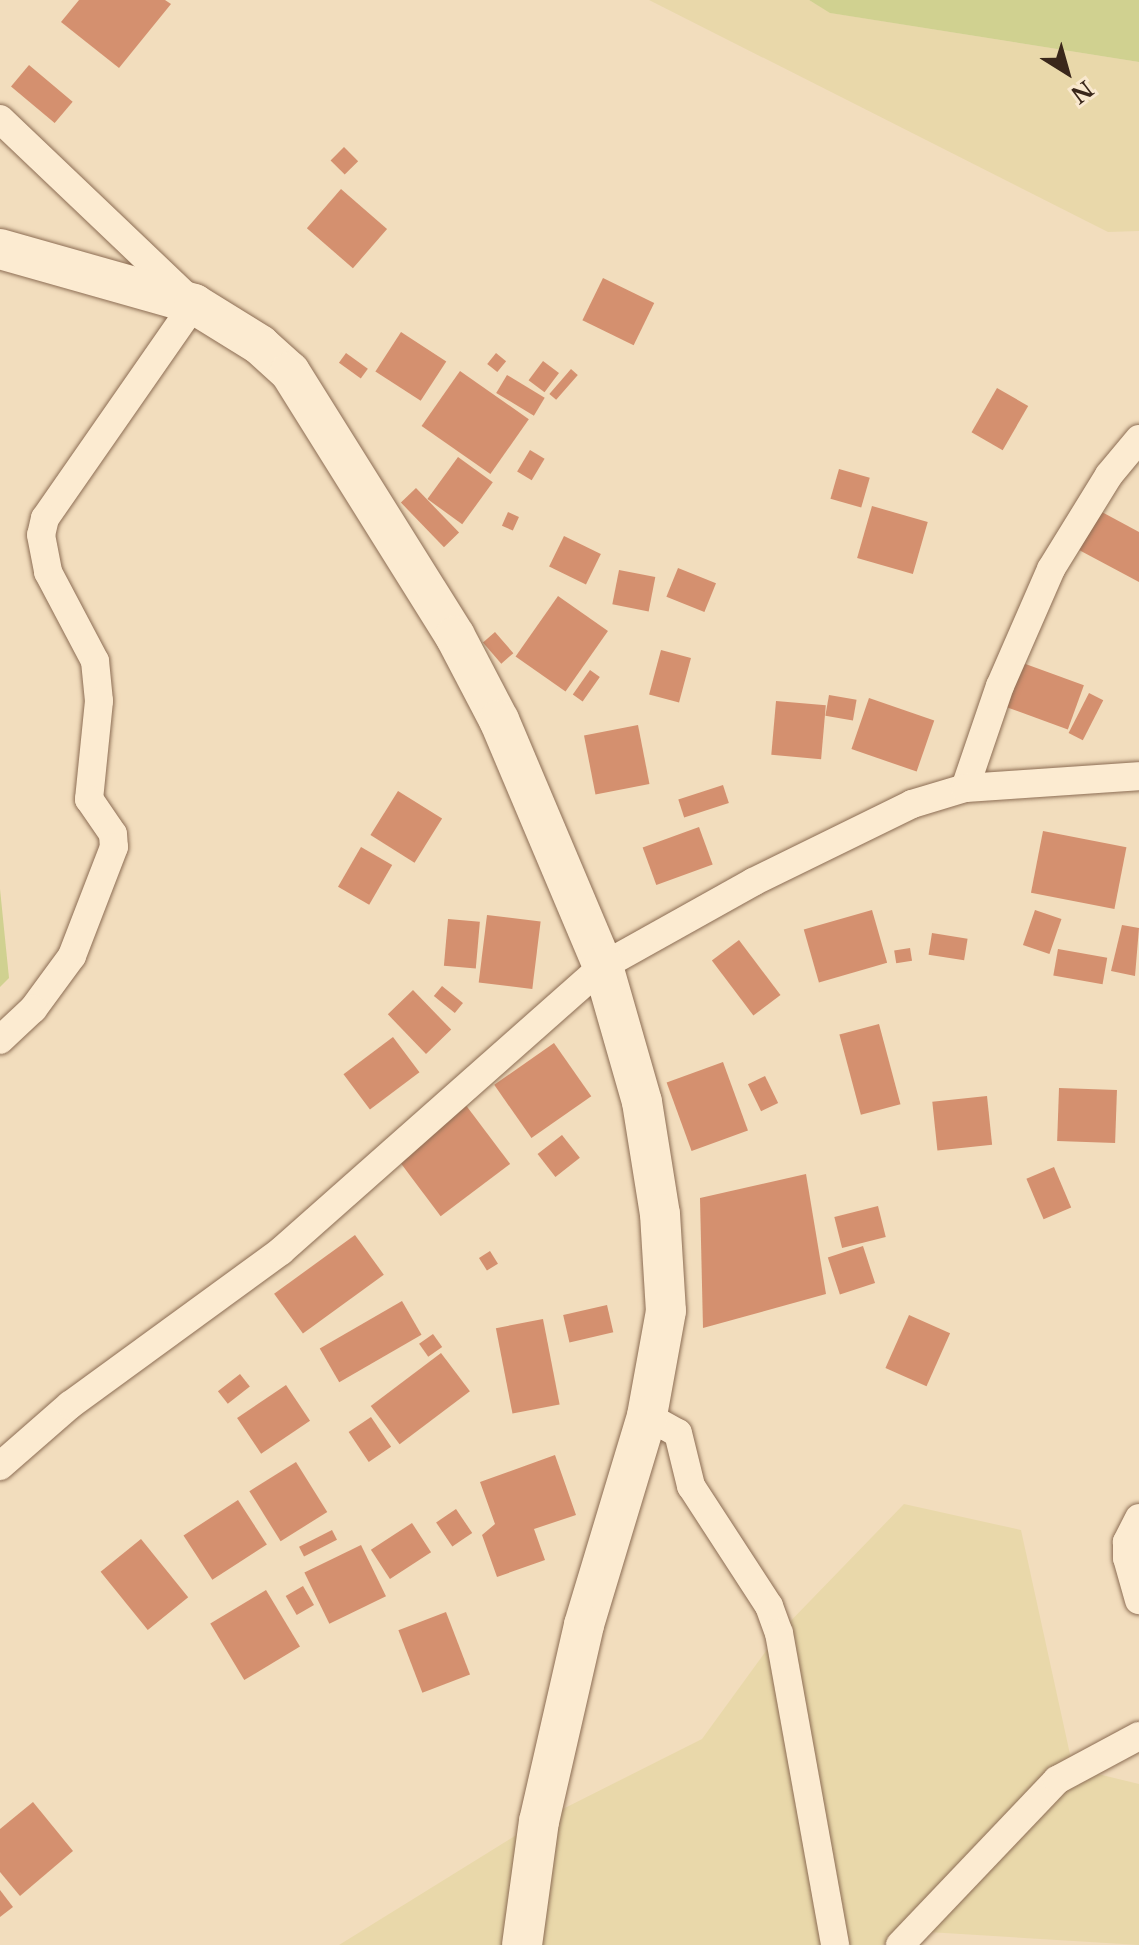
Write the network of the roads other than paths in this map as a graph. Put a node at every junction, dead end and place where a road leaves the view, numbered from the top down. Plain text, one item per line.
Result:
1 (0, 119) edge
2 (0, 249) edge
3 (194, 304) junction
4 (1139, 439) edge
5 (1139, 776) edge
6 (965, 788) junction
7 (603, 966) junction
8 (0, 1040) edge
9 (647, 1416) junction
10 (0, 1466) edge
11 (1139, 1518) edge
12 (1139, 1600) edge
13 (1139, 1736) edge
14 (522, 1945) edge
15 (835, 1945) edge
16 (900, 1945) edge

1 - 3 street
2 - 3 street
3 - 7 street
3 - 8 street
4 - 6 street
5 - 6 street
6 - 7 street
7 - 9 street
7 - 10 street
9 - 14 street
9 - 15 street
11 - 12 street
13 - 16 street

